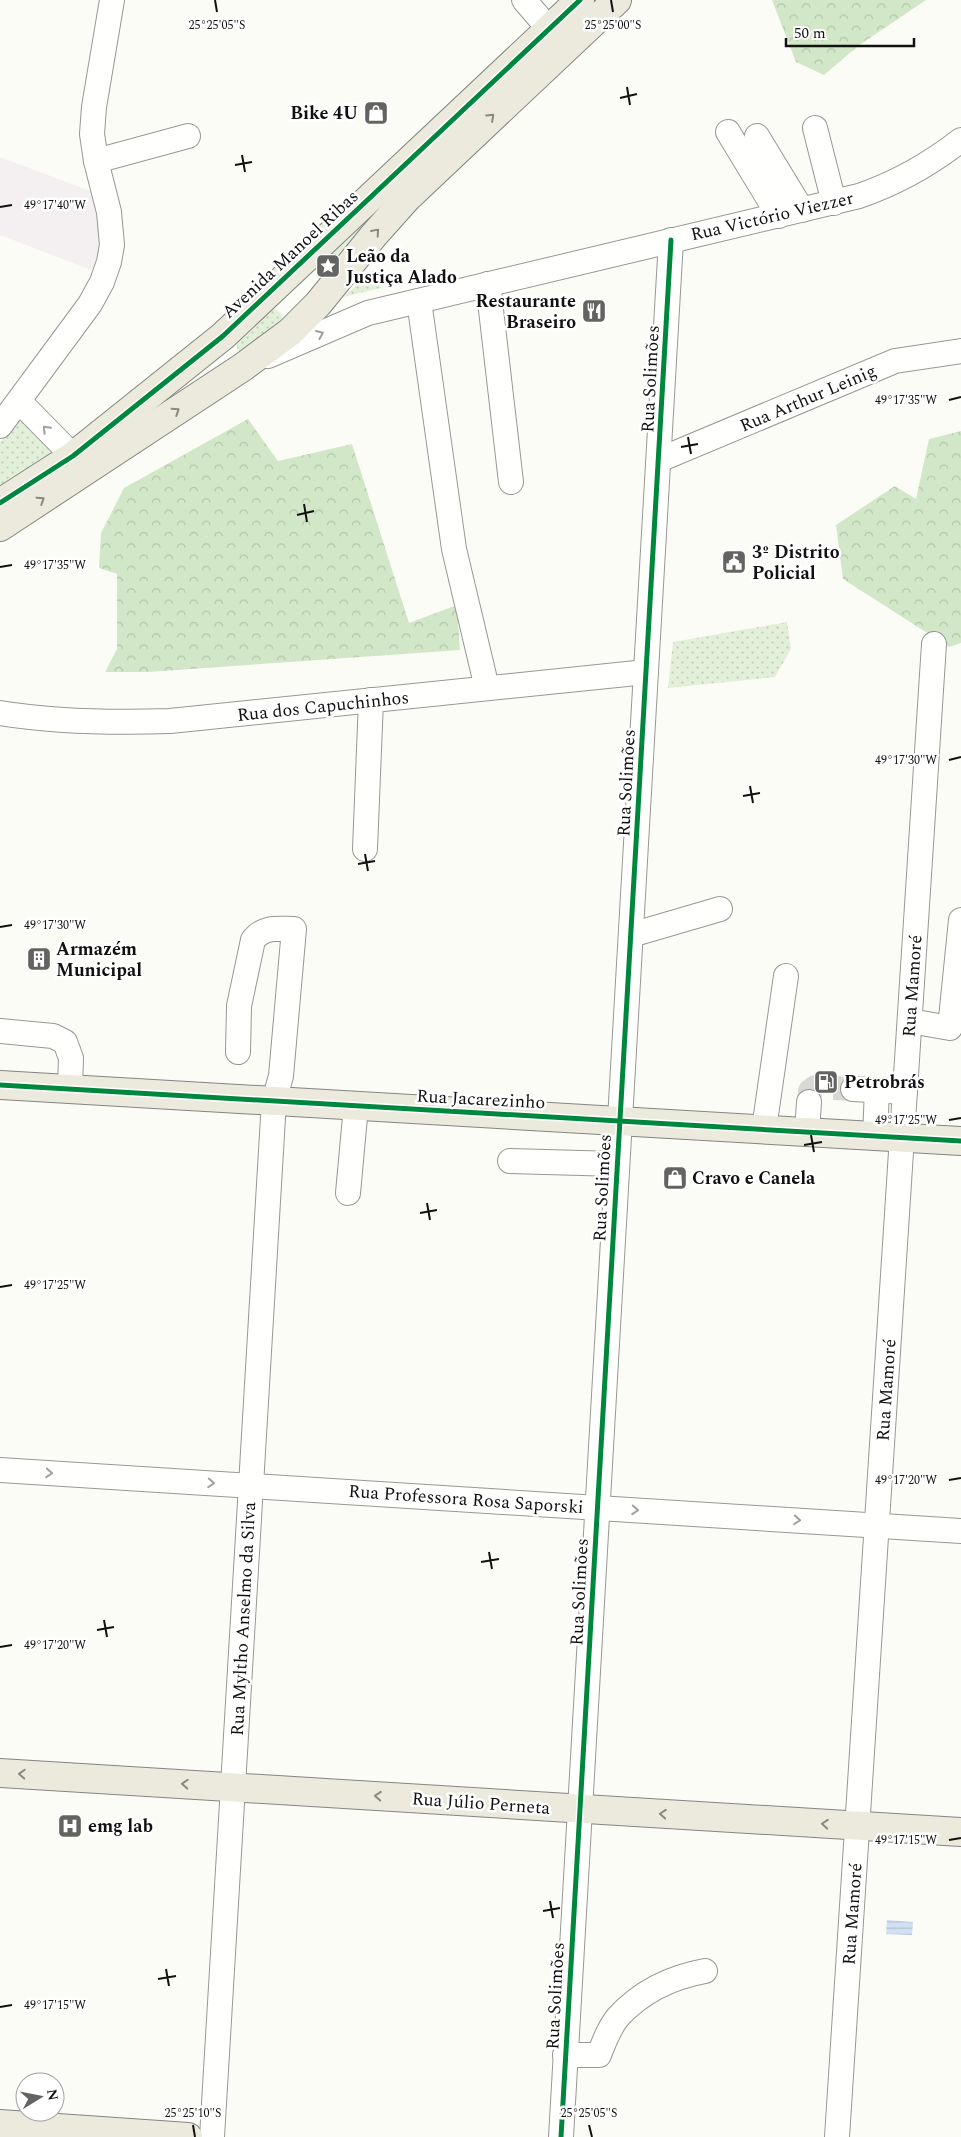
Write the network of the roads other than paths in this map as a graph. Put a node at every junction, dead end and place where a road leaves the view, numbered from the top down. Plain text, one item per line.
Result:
1 (112, 0) edge
2 (524, 0) edge
3 (580, 0) edge
4 (617, 0) edge
5 (549, 29) junction
6 (815, 128) dead end
7 (728, 132) dead end
8 (188, 136) dead end
9 (756, 136) dead end
10 (961, 140) edge
11 (96, 161) junction
12 (834, 203) junction
13 (802, 210) junction
14 (778, 216) junction
15 (671, 240) junction
16 (488, 284) junction
17 (267, 295) junction
18 (419, 301) junction
19 (318, 304) junction
20 (368, 313) junction
21 (223, 336) junction
22 (961, 352) edge
23 (243, 367) junction
24 (19, 401) junction
25 (0, 426) edge
26 (72, 456) junction
27 (659, 460) junction
28 (511, 482) dead end
29 (0, 503) edge
30 (0, 527) edge
31 (934, 644) dead end
32 (646, 672) junction
33 (487, 688) junction
34 (371, 700) junction
35 (0, 713) edge
36 (365, 848) dead end
37 (720, 909) dead end
38 (961, 920) edge
39 (631, 935) junction
40 (786, 976) dead end
41 (910, 1021) junction
42 (0, 1031) edge
43 (956, 1033) edge
44 (238, 1052) dead end
45 (0, 1085) edge
46 (70, 1089) junction
47 (853, 1089) tunnel mouth
48 (877, 1090) junction
49 (905, 1092) junction
50 (274, 1101) junction
51 (809, 1102) tunnel mouth
52 (356, 1106) junction
53 (620, 1121) junction
54 (764, 1130) junction
55 (807, 1132) junction
56 (875, 1136) junction
57 (902, 1138) junction
58 (961, 1141) edge
59 (510, 1161) dead end
60 (617, 1164) junction
61 (348, 1193) dead end
62 (0, 1470) edge
63 (251, 1486) junction
64 (597, 1508) junction
65 (877, 1525) junction
66 (961, 1531) edge
67 (0, 1773) edge
68 (233, 1787) junction
69 (580, 1809) junction
70 (857, 1826) junction
71 (961, 1832) edge
72 (705, 1971) dead end
73 (565, 2055) junction
74 (0, 2124) edge
75 (188, 2137) edge
76 (212, 2137) edge
77 (560, 2137) edge
78 (837, 2137) edge

1 - 11 street
2 - 5 street
3 - 5 main road, Avenida Manoel Ribas
19 -> 4 main road
5 - 17 main road, Avenida Manoel Ribas
6 - 12 street
7 - 14 street
8 - 11 street
9 - 13 street
10 - 12 street, Rua Victório Viezzer
11 - 24 street
12 - 13 street, Rua Victório Viezzer
13 - 14 street, Rua Victório Viezzer
14 - 15 street, Rua Victório Viezzer
15 - 16 street, Rua Victório Viezzer
15 - 27 street, Rua Solimões
16 - 18 street, Rua Victório Viezzer
16 - 28 street
17 - 19 main road
17 - 21 main road, Avenida Manoel Ribas
18 - 20 street, Rua Victório Viezzer
18 - 33 street
19 - 20 street, Rua Victório Viezzer
19 - 23 main road
23 -> 20 street, Rua Victório Viezzer
21 - 23 main road
21 - 26 main road, Avenida Manoel Ribas
22 - 27 street, Rua Arthur Leinig
30 -> 23 main road
24 - 25 street
26 -> 24 street
26 - 29 main road, Avenida Manoel Ribas
27 - 32 street, Rua Solimões
31 - 41 street, Rua Mamoré
32 - 33 street, Rua dos Capuchinhos
32 - 39 street, Rua Solimões
33 - 34 street, Rua dos Capuchinhos
34 - 35 street, Rua dos Capuchinhos
34 - 36 street
37 - 39 street
38 - 43 street
39 - 53 street, Rua Solimões
40 - 54 street
41 - 43 street
41 - 49 street, Rua Mamoré
42 - 46 street
44 - 50 street, Rua Myltho Anselmo da Silva
45 - 46 main road, Rua Jacarezinho
46 - 50 main road, Rua Jacarezinho
47 - 48 street
48 - 49 street
48 - 56 street
49 - 57 street, Rua Mamoré
50 - 52 main road, Rua Jacarezinho
50 - 63 street, Rua Myltho Anselmo da Silva
51 - 55 street
52 - 53 main road, Rua Jacarezinho
52 - 61 street
53 - 54 main road, Rua Jacarezinho
53 - 60 street, Rua Solimões
54 - 55 main road, Rua Jacarezinho
55 - 56 main road, Rua Jacarezinho
56 - 57 main road, Rua Jacarezinho
57 - 58 main road, Rua Jacarezinho
57 - 65 street, Rua Mamoré
59 - 60 street
60 - 64 street, Rua Solimões
62 -> 63 street, Rua Professora Rosa Saporski
63 - 64 street, Rua Professora Rosa Saporski
63 - 68 street, Rua Myltho Anselmo da Silva
64 -> 65 street, Rua Professora Rosa Saporski
64 - 69 street, Rua Solimões
65 - 66 street, Rua Professora Rosa Saporski
65 - 70 street, Rua Mamoré
68 -> 67 main road, Rua Júlio Perneta
69 -> 68 main road, Rua Júlio Perneta
68 - 76 street, Rua Myltho Anselmo da Silva
70 -> 69 main road, Rua Júlio Perneta
69 - 73 street, Rua Solimões
70 - 71 main road, Rua Júlio Perneta
70 - 78 street, Rua Mamoré
72 - 73 street
73 - 77 street, Rua Solimões
74 - 75 main road

